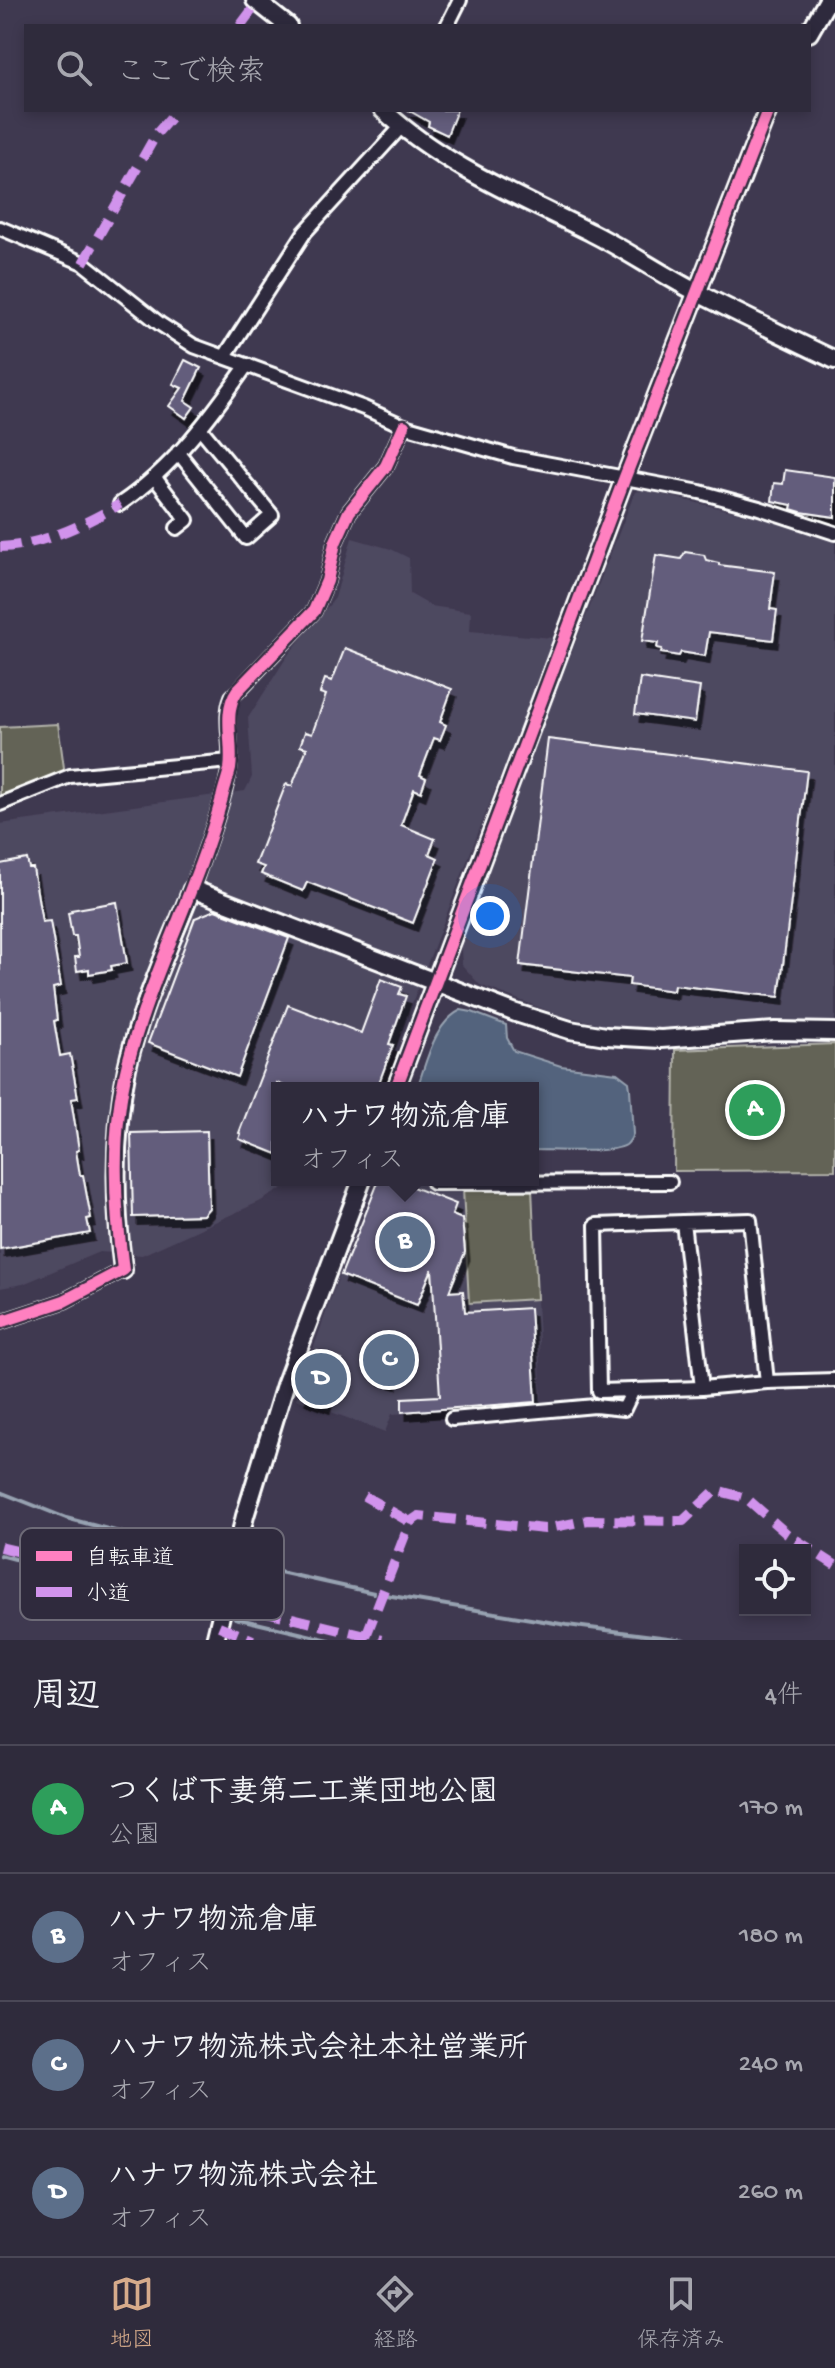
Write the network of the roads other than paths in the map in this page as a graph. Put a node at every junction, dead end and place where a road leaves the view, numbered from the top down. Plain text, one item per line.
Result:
1 (255, 0) edge
2 (460, 0) edge
3 (828, 0) edge
4 (285, 24) edge
5 (448, 24) edge
6 (811, 30) edge
7 (767, 112) edge
8 (393, 116) edge
9 (0, 228) edge
10 (696, 292) junction
11 (225, 356) junction
12 (835, 360) edge
13 (247, 365) junction
14 (404, 426) junction
15 (200, 428) junction
16 (178, 452) junction
17 (625, 477) junction
18 (155, 478) junction
19 (120, 504) dead end
20 (177, 528) dead end
21 (835, 533) edge
22 (230, 761) junction
23 (0, 804) edge
24 (192, 889) junction
25 (436, 982) junction
26 (835, 1032) edge
27 (398, 1082) edge
28 (670, 1182) dead end
29 (539, 1183) edge
30 (360, 1186) edge
31 (683, 1222) junction
32 (123, 1270) joint
33 (0, 1322) edge
34 (835, 1380) edge
35 (767, 1382) junction
36 (702, 1388) junction
37 (633, 1390) junction
38 (452, 1419) dead end
39 (242, 1528) edge
40 (220, 1620) edge
41 (215, 1640) edge

1 - 4 street
2 - 5 street
3 - 6 street
7 - 10 street
8 - 10 street
8 - 11 street
9 - 11 street
10 - 12 street
10 - 17 street
11 - 13 street
13 - 14 street
13 - 15 street
14 - 17 street
14 - 22 street
15 - 16 street
15 - 16 street
16 - 18 street
17 - 21 street
17 - 25 street
18 - 19 street
18 - 20 street
22 - 23 street
22 - 24 street
24 - 25 street
24 - 32 street
25 - 26 street
25 - 27 street
28 - 29 street
30 - 39 street
31 - 35 street
31 - 36 street
31 - 37 street
32 - 33 street
34 - 35 street
35 - 36 street
36 - 37 street
37 - 38 street
40 - 41 street

